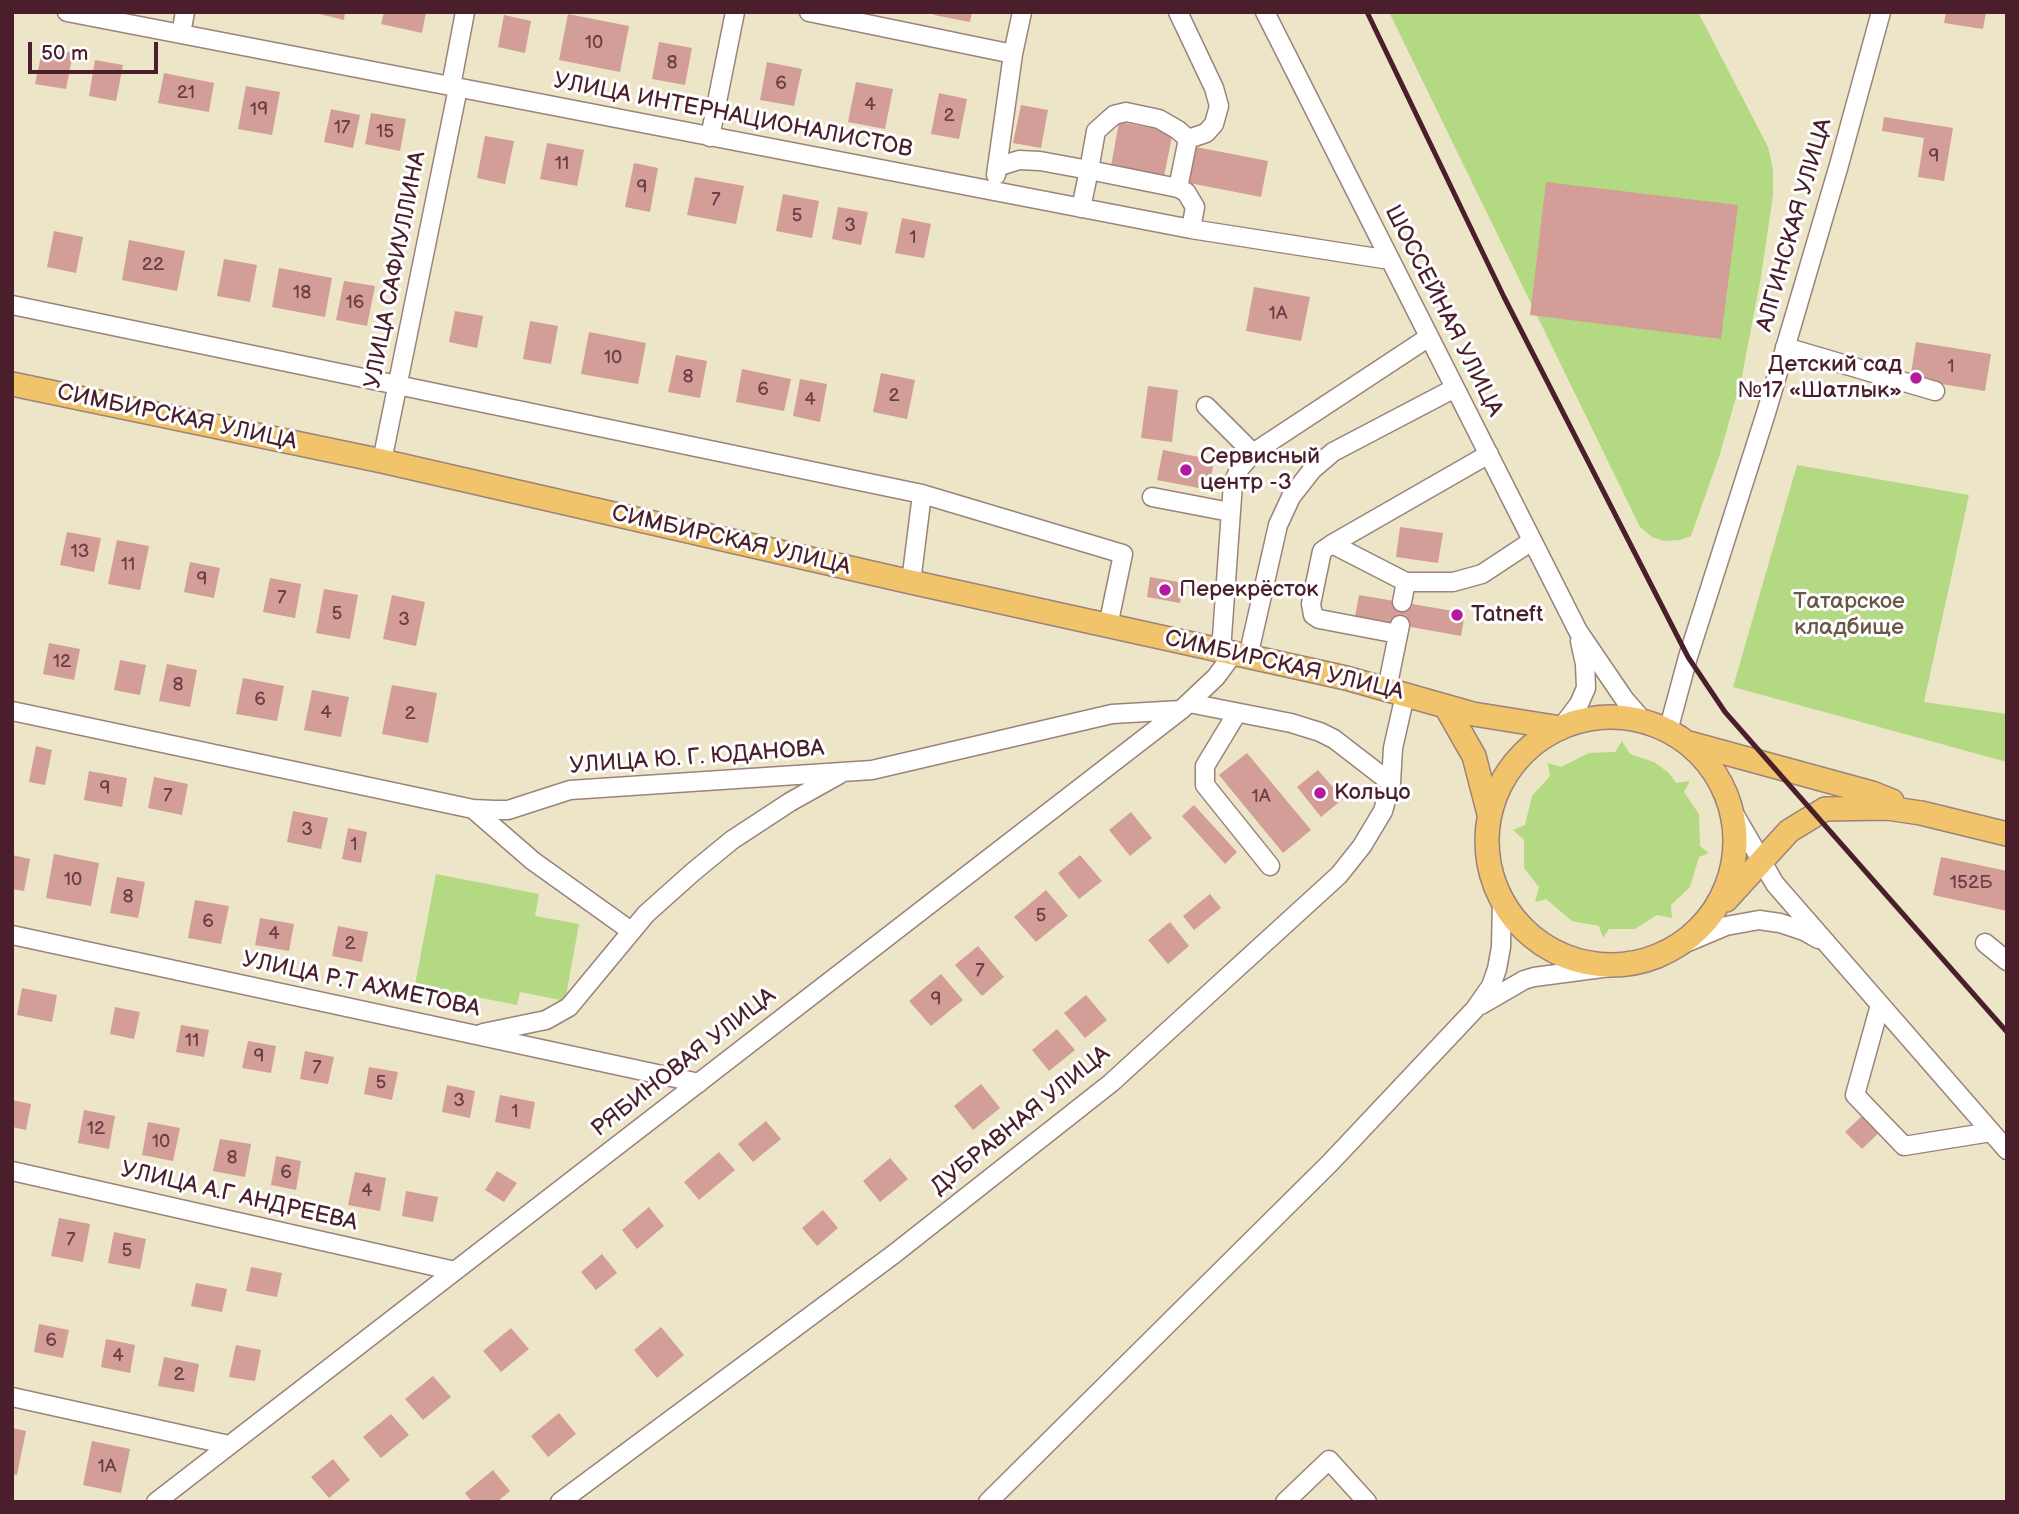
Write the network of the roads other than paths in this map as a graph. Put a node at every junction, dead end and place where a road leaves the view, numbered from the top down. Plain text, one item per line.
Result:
1 (67, 12) edge
2 (185, 12) edge
3 (465, 12) edge
4 (735, 12) edge
5 (809, 12) edge
6 (1023, 12) edge
7 (1178, 12) edge
8 (1265, 12) edge
9 (1881, 12) edge
10 (181, 34) junction
11 (1013, 54) junction
12 (454, 87) junction
13 (710, 136) junction
14 (1188, 139) junction
15 (997, 167) junction
16 (1088, 170) junction
17 (1178, 188) junction
18 (993, 191) junction
19 (1081, 208) junction
20 (1191, 229) junction
21 (1390, 260) junction
22 (12, 305) edge
23 (1429, 337) junction
24 (1785, 347) junction
25 (12, 384) edge
26 (398, 385) junction
27 (1455, 388) junction
28 (1935, 390) dead end
29 (1206, 406) dead end
30 (1253, 453) junction
31 (1489, 454) junction
32 (382, 461) junction
33 (922, 494) junction
34 (1152, 497) dead end
35 (1230, 512) junction
36 (1532, 541) junction
37 (1332, 544) junction
38 (911, 582) junction
39 (1406, 582) junction
40 (1402, 602) dead end
41 (1108, 626) junction
42 (1578, 631) junction
43 (1234, 654) junction
44 (1396, 692) junction
45 (1185, 707) junction
46 (1447, 707) junction
47 (12, 711) edge
48 (1237, 713) junction
49 (1645, 723) junction
50 (1561, 728) junction
51 (1677, 737) junction
52 (846, 771) junction
53 (1391, 783) junction
54 (473, 809) junction
55 (1732, 810) junction
56 (1921, 813) junction
57 (1489, 817) junction
58 (1790, 831) junction
59 (2007, 834) edge
60 (1760, 861) junction
61 (1270, 866) dead end
62 (1775, 884) junction
63 (1502, 900) junction
64 (1712, 915) junction
65 (631, 931) junction
66 (12, 935) edge
67 (1985, 943) dead end
68 (1827, 945) junction
69 (1676, 947) junction
70 (2007, 961) edge
71 (1625, 965) junction
72 (1880, 1005) junction
73 (1475, 1009) junction
74 (476, 1034) junction
75 (699, 1083) junction
76 (1991, 1132) junction
77 (2007, 1150) edge
78 (12, 1171) edge
79 (455, 1271) junction
80 (12, 1397) edge
81 (229, 1446) junction
82 (156, 1502) edge
83 (559, 1502) edge
84 (988, 1502) edge
85 (1285, 1502) edge
86 (1367, 1502) edge

1 - 10 street, УЛИЦА ИНТЕРНАЦИОНАЛИСТОВ
2 - 10 street
3 - 12 street, УЛИЦА САФИУЛЛИНА
4 - 13 street
5 - 11 street
6 - 11 street
7 - 14 street
8 - 21 street, ШОССЕЙНАЯ УЛИЦА
9 - 24 street, АЛГИНСКАЯ УЛИЦА
10 - 12 street, УЛИЦА ИНТЕРНАЦИОНАЛИСТОВ
11 - 15 street
12 - 13 street, УЛИЦА ИНТЕРНАЦИОНАЛИСТОВ
12 - 26 street, УЛИЦА САФИУЛЛИНА
13 - 18 street, УЛИЦА ИНТЕРНАЦИОНАЛИСТОВ
14 - 16 street
14 - 17 street
15 - 16 street
15 - 18 street
16 - 17 street
16 - 19 street
17 - 20 street
18 - 19 street, УЛИЦА ИНТЕРНАЦИОНАЛИСТОВ
19 - 20 street, УЛИЦА ИНТЕРНАЦИОНАЛИСТОВ
20 - 21 street, УЛИЦА ИНТЕРНАЦИОНАЛИСТОВ
21 - 23 street, ШОССЕЙНАЯ УЛИЦА
22 - 26 street
23 - 27 street, ШОССЕЙНАЯ УЛИЦА
23 - 30 street
24 - 28 street
24 - 51 street, АЛГИНСКАЯ УЛИЦА
25 - 32 main road, СИМБИРСКАЯ УЛИЦА
26 - 32 street, УЛИЦА САФИУЛЛИНА
26 - 33 street
27 - 31 street, ШОССЕЙНАЯ УЛИЦА
27 - 43 street
29 - 30 street
30 - 35 street
31 - 36 street, ШОССЕЙНАЯ УЛИЦА
31 - 37 street
32 - 38 main road, СИМБИРСКАЯ УЛИЦА
33 - 38 street
33 - 41 street
34 - 35 street
35 - 43 street
36 - 39 street
36 - 42 street, ШОССЕЙНАЯ УЛИЦА
37 - 39 street
37 - 44 street, ДУБРАВНАЯ УЛИЦА
38 - 41 main road, СИМБИРСКАЯ УЛИЦА
39 - 40 street
41 - 43 main road, СИМБИРСКАЯ УЛИЦА
42 - 49 street
42 - 50 street
43 - 44 main road, СИМБИРСКАЯ УЛИЦА
43 - 45 street, РЯБИНОВАЯ УЛИЦА
44 - 46 main road, СИМБИРСКАЯ УЛИЦА
44 - 53 street, ДУБРАВНАЯ УЛИЦА
45 - 48 street, УЛИЦА Ю. Г. ЮДАНОВА
45 - 52 street, УЛИЦА Ю. Г. ЮДАНОВА
45 - 75 street, РЯБИНОВАЯ УЛИЦА
46 - 50 main road, СИМБИРСКАЯ УЛИЦА
46 - 57 main road
47 - 54 street, УЛИЦА Ю. Г. ЮДАНОВА
48 - 53 street, УЛИЦА Ю. Г. ЮДАНОВА
48 - 61 street
49 - 50 main road
49 - 51 main road
50 - 57 main road
51 - 55 main road
51 - 56 main road
52 - 54 street, УЛИЦА Ю. Г. ЮДАНОВА
52 - 65 street
53 - 83 street, ДУБРАВНАЯ УЛИЦА
54 - 65 street
55 - 60 street
55 - 64 main road
56 - 58 main road
56 - 59 main road
57 - 63 main road
58 - 60 main road
58 - 62 street
60 - 62 street
60 - 64 main road
62 - 68 street
63 - 71 main road
63 - 73 street
64 - 69 main road
65 - 74 street
66 - 74 street, УЛИЦА Р.Т АХМЕТОВА
67 - 70 street
68 - 69 street
68 - 72 street
69 - 71 main road
71 - 73 street
72 - 76 street
72 - 76 street
73 - 84 street
74 - 75 street, УЛИЦА Р.Т АХМЕТОВА
75 - 79 street, РЯБИНОВАЯ УЛИЦА
76 - 77 street
78 - 79 street, УЛИЦА А.Г АНДРЕЕВА
79 - 81 street, РЯБИНОВАЯ УЛИЦА
80 - 81 street
81 - 82 street, РЯБИНОВАЯ УЛИЦА
85 - 86 street

